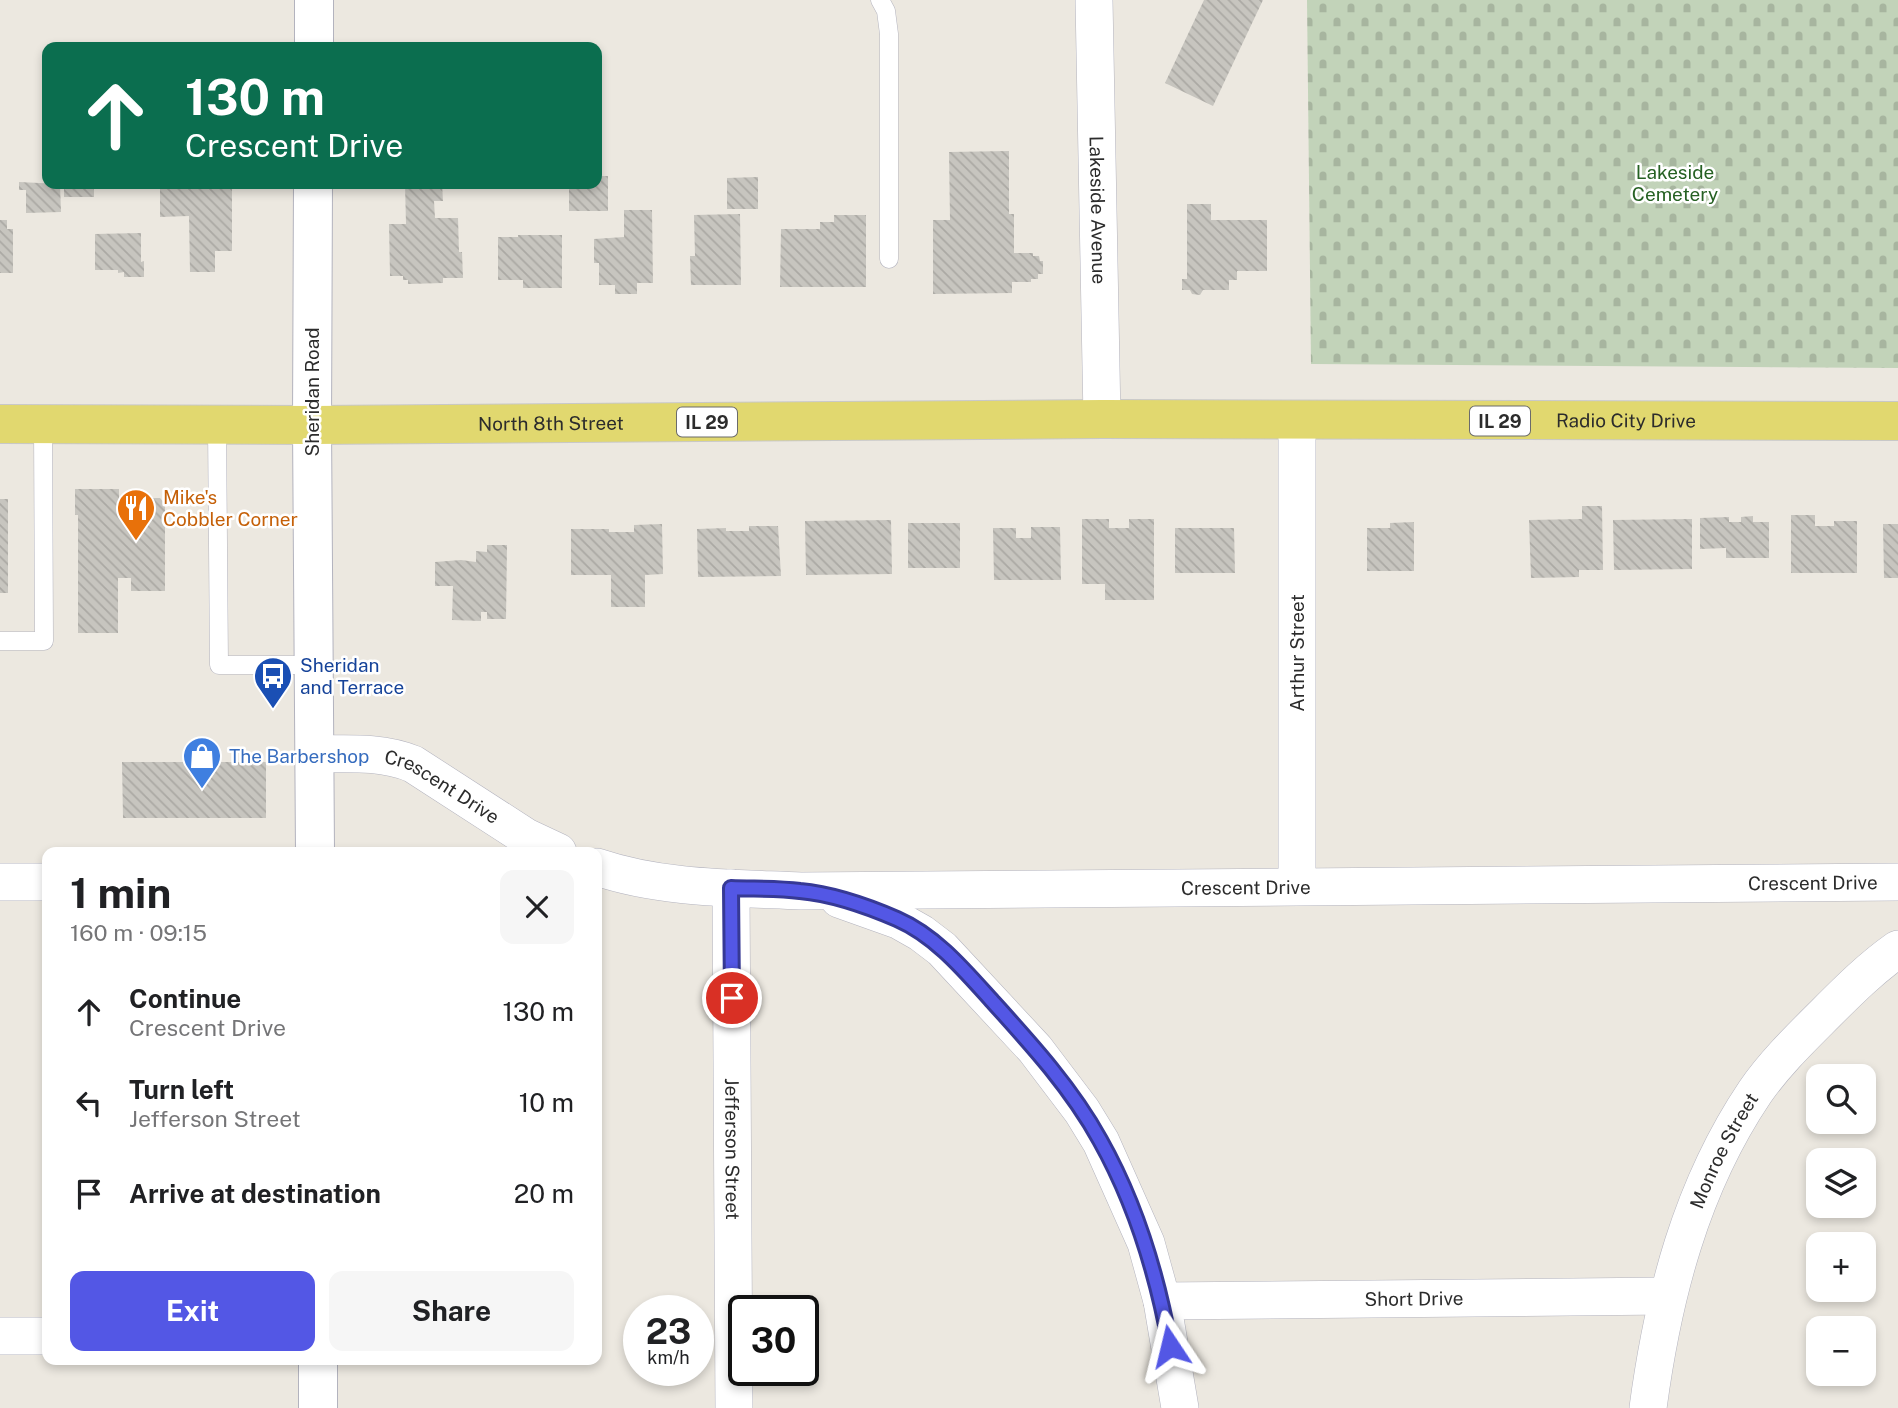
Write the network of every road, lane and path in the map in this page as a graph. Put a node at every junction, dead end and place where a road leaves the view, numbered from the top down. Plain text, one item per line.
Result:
1 (314, 0) edge
2 (880, 0) edge
3 (1094, 0) edge
4 (314, 42) edge
5 (313, 189) edge
6 (889, 259) dead end
7 (1102, 419) junction
8 (1297, 421) junction
9 (1898, 421) edge
10 (0, 424) edge
11 (43, 424) junction
12 (217, 425) junction
13 (312, 425) junction
14 (0, 641) edge
15 (314, 665) junction
16 (315, 754) junction
17 (315, 847) edge
18 (547, 847) edge
19 (602, 868) edge
20 (0, 882) edge
21 (42, 882) edge
22 (1898, 882) edge
23 (1297, 887) junction
24 (731, 888) junction
25 (801, 891) junction
26 (1898, 949) edge
27 (1667, 1296) junction
28 (1162, 1301) junction
29 (0, 1336) edge
30 (42, 1336) edge
31 (318, 1365) edge
32 (318, 1408) edge
33 (734, 1408) edge
34 (1180, 1408) edge
35 (1648, 1408) edge

1 - 4 main road
2 - 6 lane
3 - 7 street, Lakeside Avenue
5 - 13 main road, Sheridan Road
7 - 8 main road, Radio City Drive / IL 29
7 - 13 main road, North 8th Street / IL 29
8 - 9 main road, Radio City Drive / IL 29
8 - 23 street, Arthur Street
10 - 11 main road, North 8th Street / IL 29
11 - 12 main road, North 8th Street / IL 29
11 - 14 lane
12 - 13 main road, North 8th Street / IL 29
12 - 15 lane
13 - 15 main road, Sheridan Road
15 - 16 main road, Sheridan Road
16 - 17 main road, Sheridan Road
16 - 18 street, Crescent Drive
19 - 24 street, Crescent Drive
20 - 21 street
22 - 23 street, Crescent Drive
23 - 25 street, Crescent Drive
24 - 25 street, Crescent Drive
24 - 33 street, Jefferson Street
25 - 28 street
26 - 27 street, Monroe Street
27 - 28 street, Short Drive
27 - 35 street, Monroe Street
28 - 34 street
29 - 30 street
31 - 32 main road

